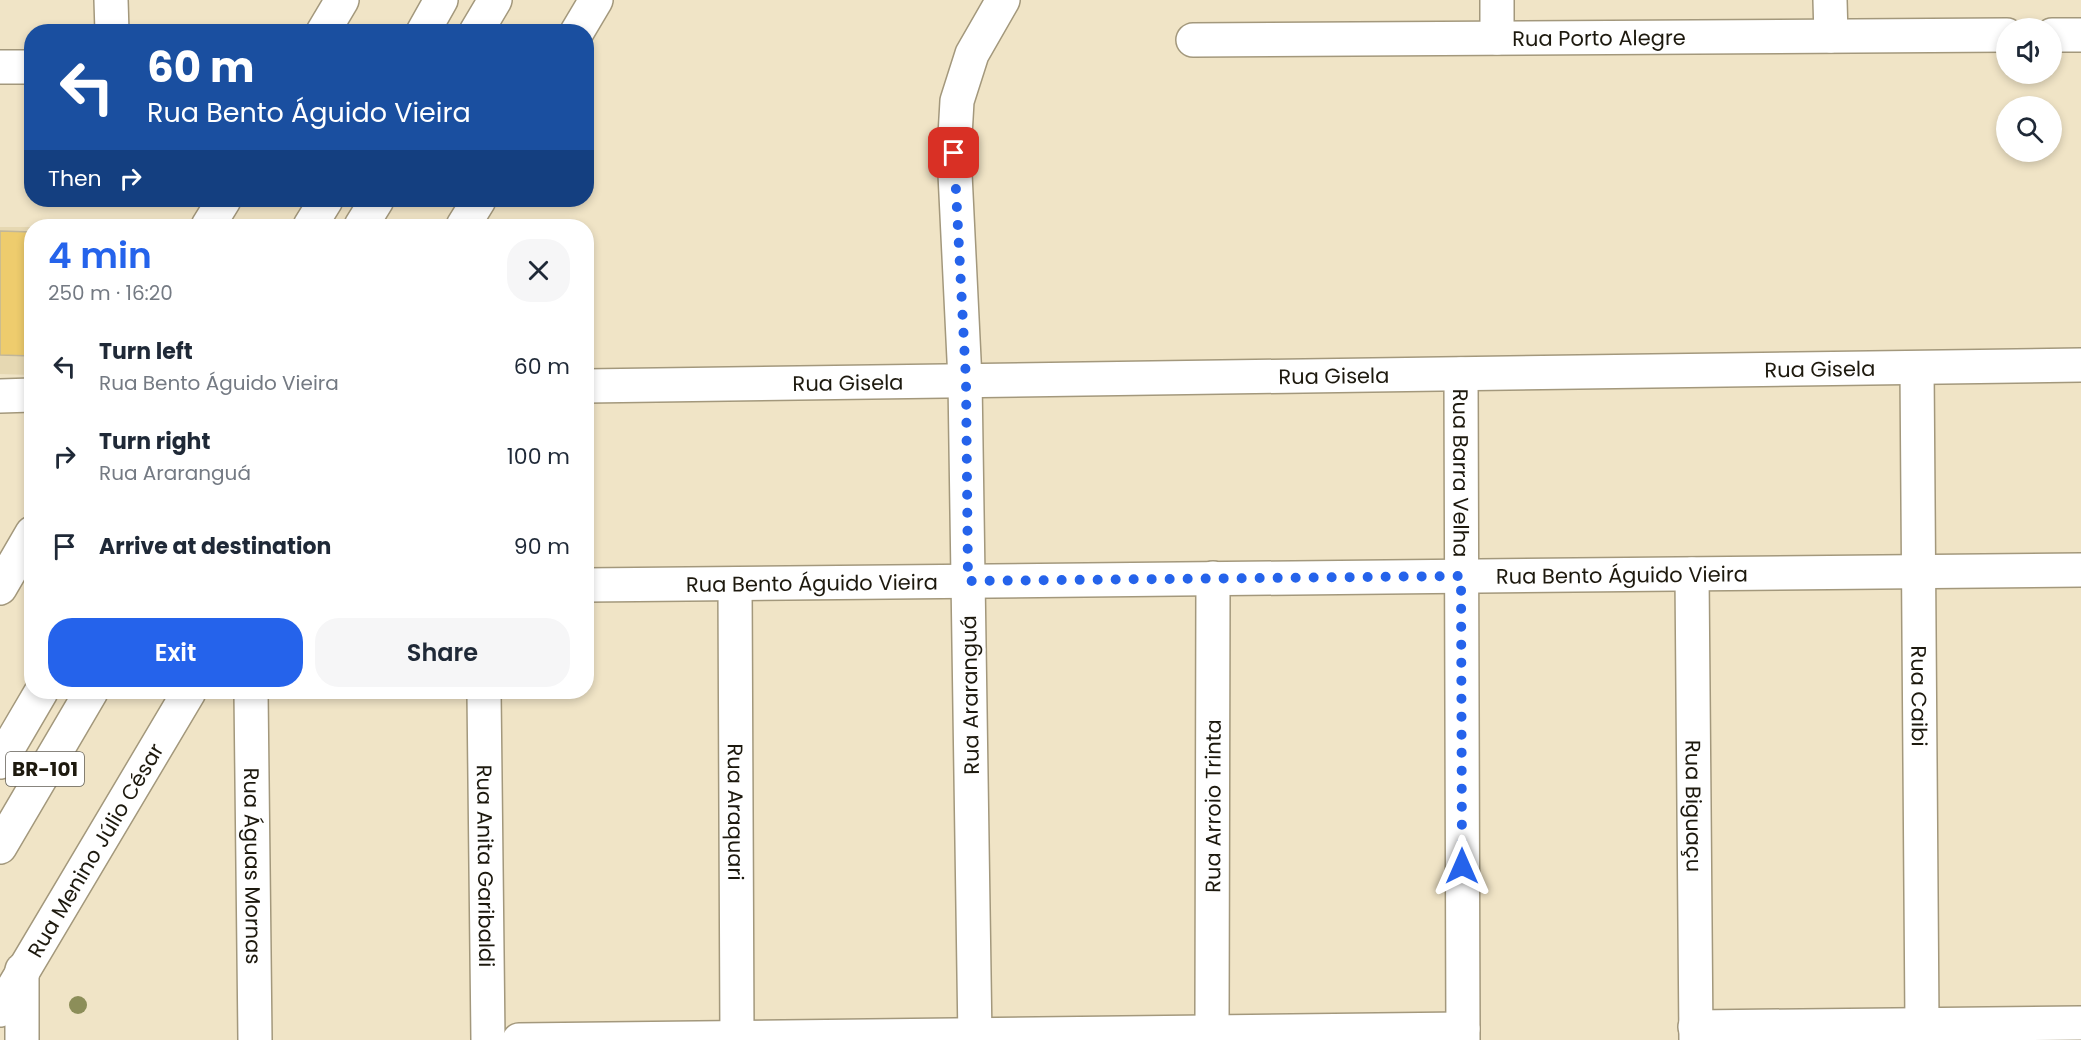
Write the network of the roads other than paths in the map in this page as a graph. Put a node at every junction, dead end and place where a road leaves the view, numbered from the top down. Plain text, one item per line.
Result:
1 (111, 0) edge
2 (342, 0) edge
3 (441, 0) edge
4 (495, 0) edge
5 (596, 0) edge
6 (1003, 0) edge
7 (1497, 0) edge
8 (1830, 0) edge
9 (112, 24) edge
10 (328, 24) edge
11 (428, 24) edge
12 (481, 24) edge
13 (582, 24) edge
14 (1996, 35) edge
15 (2062, 35) edge
16 (2081, 35) edge
17 (1831, 36) junction
18 (1497, 38) junction
19 (1193, 40) dead end
20 (24, 67) edge
21 (0, 68) edge
22 (2081, 365) edge
23 (1917, 368) junction
24 (1461, 374) junction
25 (966, 380) junction
26 (594, 386) edge
27 (24, 395) edge
28 (0, 396) edge
29 (24, 547) edge
30 (2081, 570) edge
31 (1919, 572) junction
32 (1692, 574) junction
33 (1461, 576) junction
34 (1213, 578) junction
35 (968, 581) junction
36 (735, 584) junction
37 (594, 585) edge
38 (0, 588) edge
39 (37, 699) edge
40 (87, 699) edge
41 (185, 699) edge
42 (251, 699) edge
43 (484, 699) edge
44 (0, 762) edge
45 (0, 847) edge
46 (22, 970) junction
47 (0, 1010) edge
48 (2081, 1023) edge
49 (1922, 1024) junction
50 (1212, 1032) junction
51 (1695, 1033) edge
52 (1463, 1035) edge
53 (975, 1037) edge
54 (737, 1039) edge
55 (22, 1040) edge
56 (255, 1040) edge
57 (488, 1040) edge
58 (519, 1040) edge

1 - 9 main road
2 - 10 main road
3 - 11 main road
4 - 12 main road
5 - 13 main road
6 - 25 main road, Rua Araranguá
7 - 18 main road
8 - 17 main road
14 - 17 main road, Rua Porto Alegre
15 - 16 main road
17 - 18 main road, Rua Porto Alegre
18 - 19 main road, Rua Porto Alegre
20 - 21 main road
22 - 23 main road, Rua Gisela
23 - 24 main road, Rua Gisela
23 - 31 main road, Rua Caibi
24 - 25 main road, Rua Gisela
24 - 33 main road, Rua Barra Velha
25 - 26 main road, Rua Gisela
25 - 35 main road, Rua Araranguá
27 - 28 main road
29 - 38 main road
30 - 31 main road, Rua Bento Águido Vieira
31 - 32 main road, Rua Bento Águido Vieira
31 - 49 main road, Rua Caibi
32 - 33 main road, Rua Bento Águido Vieira
32 - 51 main road, Rua Biguaçu
33 - 34 main road, Rua Bento Águido Vieira
33 - 52 main road, Rua Barra Velha
34 - 35 main road, Rua Bento Águido Vieira
34 - 50 main road, Rua Arroio Trinta
35 - 36 main road, Rua Bento Águido Vieira
35 - 53 main road, Rua Araranguá
36 - 37 main road, Rua Bento Águido Vieira
36 - 54 main road, Rua Araquari
39 - 44 main road, BR-101
40 - 45 main road, BR-101
41 - 46 main road, Rua Menino Júlio César
42 - 56 main road, Rua Águas Mornas
43 - 57 main road, Rua Anita Garibaldi
46 - 47 main road, Rua Menino Júlio César
46 - 55 main road
48 - 49 main road
49 - 51 main road
50 - 52 main road
50 - 53 main road
53 - 54 main road
54 - 58 main road

